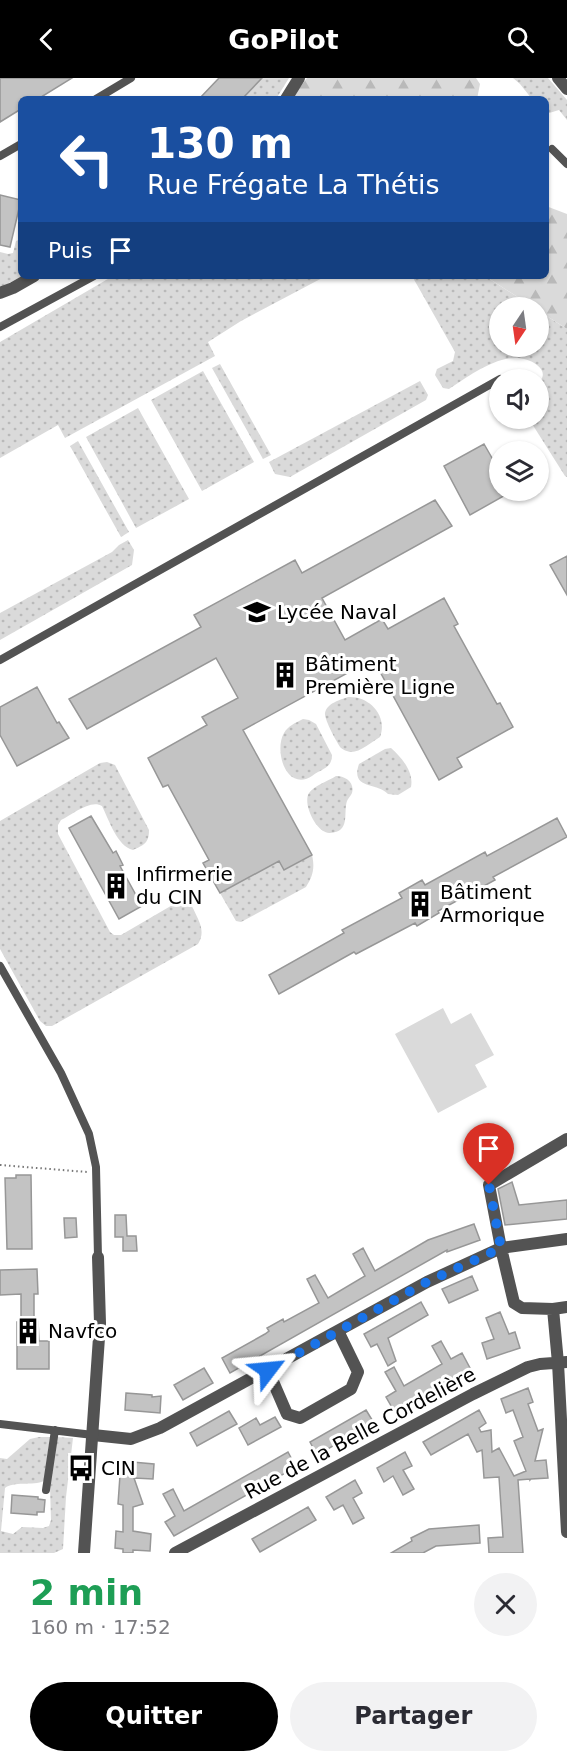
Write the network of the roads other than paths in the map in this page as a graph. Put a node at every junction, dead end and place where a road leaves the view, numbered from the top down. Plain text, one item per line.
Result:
1 (131, 78) edge
2 (299, 78) edge
3 (558, 78) edge
4 (567, 89) edge
5 (101, 96) edge
6 (288, 96) edge
7 (18, 146) edge
8 (552, 148) dead end
9 (0, 156) edge
10 (567, 164) edge
11 (29, 279) edge
12 (88, 279) edge
13 (0, 293) edge
14 (0, 327) edge
15 (489, 385) edge
16 (0, 660) edge
17 (0, 966) edge
18 (567, 1139) edge
19 (567, 1239) edge
20 (501, 1248) junction
21 (98, 1257) joint
22 (567, 1307) edge
23 (553, 1309) junction
24 (338, 1331) junction
25 (563, 1363) edge
26 (268, 1370) junction
27 (0, 1424) edge
28 (55, 1430) junction
29 (93, 1435) junction
30 (46, 1490) dead end
31 (567, 1532) edge
32 (84, 1553) edge
33 (176, 1553) edge

1 - 5 lane
2 - 6 street
3 - 4 street
7 - 9 lane
8 - 10 lane
11 - 13 street
12 - 14 lane
15 - 16 lane
17 - 21 lane
18 - 20 street
19 - 20 street
20 - 23 street
20 - 24 street
21 - 29 street
22 - 23 street
23 - 25 street
24 - 26 street
24 - 26 street
25 - 31 street
25 - 33 street, Rue de la Belle Cordelière
26 - 29 street
27 - 28 lane
28 - 29 lane
28 - 30 lane
29 - 32 street

